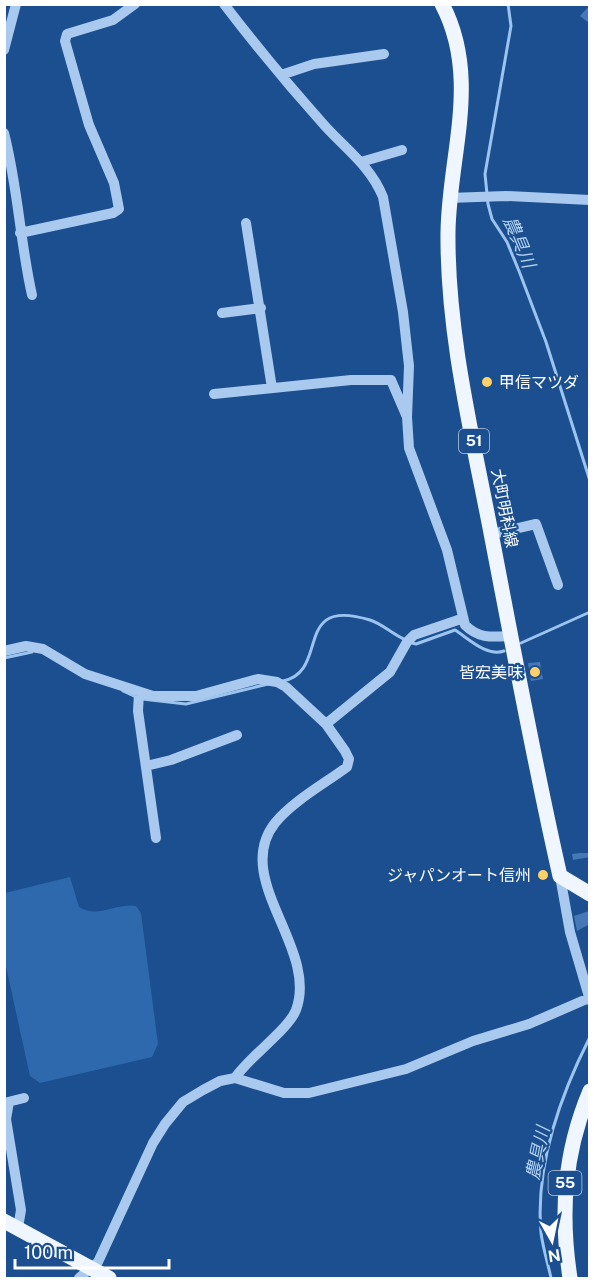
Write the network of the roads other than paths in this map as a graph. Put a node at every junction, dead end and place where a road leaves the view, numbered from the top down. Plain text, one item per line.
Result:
1 (16, 4) edge
2 (135, 4) edge
3 (224, 4) edge
4 (441, 4) edge
5 (4, 50) edge
6 (384, 54) dead end
7 (282, 75) junction
8 (4, 134) edge
9 (402, 150) dead end
10 (361, 162) junction
11 (448, 198) junction
12 (590, 200) edge
13 (246, 223) dead end
14 (20, 233) junction
15 (32, 296) dead end
16 (261, 308) junction
17 (222, 314) dead end
18 (272, 388) junction
19 (214, 394) dead end
20 (407, 417) junction
21 (492, 534) junction
22 (558, 585) dead end
23 (461, 619) junction
24 (510, 636) junction
25 (4, 651) edge
26 (139, 693) junction
27 (326, 724) junction
28 (237, 735) dead end
29 (146, 766) junction
30 (156, 838) dead end
31 (560, 876) junction
32 (590, 894) edge
33 (589, 999) edge
34 (235, 1078) junction
35 (590, 1091) edge
36 (24, 1098) dead end
37 (7, 1103) edge
38 (11, 1224) edge
39 (94, 1268) junction
40 (79, 1278) edge
41 (109, 1278) edge
42 (570, 1278) edge

1 - 5 street
2 - 14 street
3 - 7 street
4 - 11 main road, 大町明科線 / 51
6 - 7 street
7 - 10 street
8 - 14 street
9 - 10 street
10 - 20 street
11 - 12 street
11 - 21 main road, 大町明科線 / 51
13 - 16 street
14 - 15 street
16 - 17 street
16 - 18 street
18 - 19 street
18 - 20 street
20 - 23 street
21 - 22 street
21 - 24 main road, 大町明科線 / 51
23 - 24 street
23 - 27 street
24 - 31 main road, 大町明科線 / 51
25 - 26 street
26 - 27 street
26 - 29 street
27 - 34 street
28 - 29 street
29 - 30 street
31 - 32 main road
31 - 33 street
33 - 34 street
34 - 39 street
35 - 42 main road, 55
36 - 37 street
37 - 38 street
38 - 39 main road
39 - 40 street
39 - 41 main road

